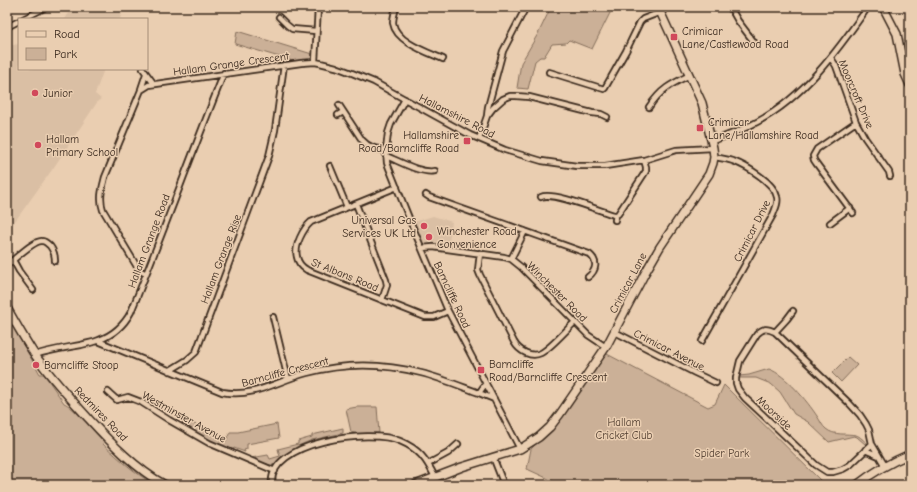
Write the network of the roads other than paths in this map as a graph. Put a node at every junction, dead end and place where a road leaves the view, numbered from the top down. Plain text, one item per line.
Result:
1 (46, 7) edge
2 (318, 7) edge
3 (396, 7) edge
4 (525, 7) edge
5 (730, 7) edge
6 (868, 7) edge
7 (883, 7) edge
8 (659, 9) edge
9 (280, 17) dead end
10 (25, 18) edge
11 (18, 22) edge
12 (7, 28) edge
13 (316, 31) junction
14 (754, 42) dead end
15 (831, 58) junction
16 (443, 59) dead end
17 (315, 62) junction
18 (284, 65) junction
19 (144, 70) edge
20 (549, 72) dead end
21 (224, 73) junction
22 (146, 74) junction
23 (690, 75) junction
24 (154, 84) junction
25 (910, 85) edge
26 (141, 90) junction
27 (405, 99) junction
28 (490, 102) junction
29 (339, 105) dead end
30 (649, 107) dead end
31 (493, 108) junction
32 (343, 112) junction
33 (338, 115) dead end
34 (488, 116) junction
35 (607, 117) dead end
36 (856, 122) junction
37 (479, 139) junction
38 (712, 144) junction
39 (386, 150) junction
40 (386, 156) junction
41 (714, 157) junction
42 (644, 160) junction
43 (330, 166) dead end
44 (435, 171) dead end
45 (890, 176) dead end
46 (397, 187) junction
47 (426, 195) dead end
48 (541, 197) dead end
49 (356, 204) junction
50 (347, 207) junction
51 (850, 208) junction
52 (853, 213) dead end
53 (830, 223) dead end
54 (526, 231) junction
55 (422, 248) junction
56 (480, 253) junction
57 (511, 259) junction
58 (13, 260) junction
59 (56, 261) dead end
60 (7, 264) edge
61 (146, 274) junction
62 (588, 277) dead end
63 (33, 290) dead end
64 (382, 300) junction
65 (7, 308) edge
66 (448, 311) junction
67 (793, 311) dead end
68 (273, 318) dead end
69 (575, 322) junction
70 (615, 332) junction
71 (775, 332) junction
72 (98, 341) junction
73 (702, 341) dead end
74 (606, 347) junction
75 (35, 355) junction
76 (169, 371) junction
77 (288, 379) junction
78 (486, 383) junction
79 (716, 383) dead end
80 (108, 392) dead end
81 (479, 393) junction
82 (495, 399) junction
83 (458, 444) dead end
84 (872, 444) junction
85 (520, 449) junction
86 (864, 450) junction
87 (910, 454) edge
88 (879, 456) junction
89 (493, 457) junction
90 (428, 464) junction
91 (885, 466) junction
92 (275, 470) junction
93 (435, 477) junction
94 (165, 485) edge
95 (272, 485) edge
96 (415, 485) edge
97 (504, 485) edge
98 (857, 485) edge

1 - 10 street
2 - 13 street
3 - 16 street
4 - 28 street
5 - 14 street
6 - 15 street, Hallamshire Road
7 - 25 street
8 - 20 street
8 - 23 street, Crimicar Lane
9 - 13 street
11 - 12 street
13 - 17 street
15 - 36 street, Moorcroft Drive
15 - 38 street, Hallamshire Road
17 - 18 street, Hallam Grange Crescent
17 - 27 street, Hallamshire Road
18 - 21 street, Hallam Grange Crescent
18 - 76 street, Hallam Grange Rise
19 - 22 street
21 - 24 street, Hallam Grange Crescent
21 - 61 street, Hallam Grange Road
22 - 24 street
22 - 26 street
23 - 30 street
23 - 38 street, Crimicar Lane
24 - 26 street, Hallam Grange Crescent
26 - 61 street
27 - 37 street, Hallamshire Road
27 - 39 street, Barncliffe Road
28 - 31 street
28 - 34 street
29 - 32 street
31 - 34 street
31 - 35 street
32 - 33 street
32 - 39 street
34 - 37 street
36 - 45 street, Moorcroft Drive
36 - 51 street
37 - 42 street, Hallamshire Road
38 - 41 street, Crimicar Lane
38 - 42 street, Hallamshire Road
39 - 40 street, Barncliffe Road
40 - 44 street
40 - 46 street, Barncliffe Road
41 - 70 street, Crimicar Lane
41 - 73 street, Crimicar Drive
42 - 48 street
43 - 50 street
46 - 49 street, St Albans Road
46 - 55 street, Barncliffe Road
47 - 54 street
49 - 50 street, St Albans Road
49 - 64 street
50 - 64 street, St Albans Road
51 - 52 street
51 - 53 street
54 - 57 street
54 - 62 street
55 - 56 street, Winchester Road
55 - 66 street, Barncliffe Road
56 - 57 street, Winchester Road
56 - 69 street
57 - 69 street, Winchester Road
58 - 59 street
58 - 60 street
58 - 63 street
61 - 72 street, Hallam Grange Road
64 - 66 street, St Albans Road
65 - 75 street, Redmires Road
66 - 78 street, Barncliffe Road
67 - 71 street
68 - 77 street
69 - 74 street, Winchester Road
70 - 74 street, Crimicar Lane
70 - 79 street, Crimicar Avenue
71 - 84 street
71 - 86 street, Moorside
72 - 75 street, Hallam Grange Road
72 - 76 street
74 - 85 street, Crimicar Lane
75 - 94 street, Redmires Road
76 - 77 street, Barncliffe Crescent
77 - 81 street, Barncliffe Crescent
78 - 81 street
78 - 82 street, Barncliffe Road
80 - 92 street, Westminster Avenue
81 - 82 street, Barncliffe Crescent
82 - 85 street, Barncliffe Road
83 - 90 street
84 - 86 street, Moorside
84 - 88 street
85 - 89 street, Crimicar Lane
86 - 88 street
87 - 91 street
88 - 91 street
89 - 93 street, Crimicar Lane
89 - 97 street
90 - 92 street
90 - 93 street
91 - 98 street
92 - 95 street
93 - 96 street, Crimicar Lane

